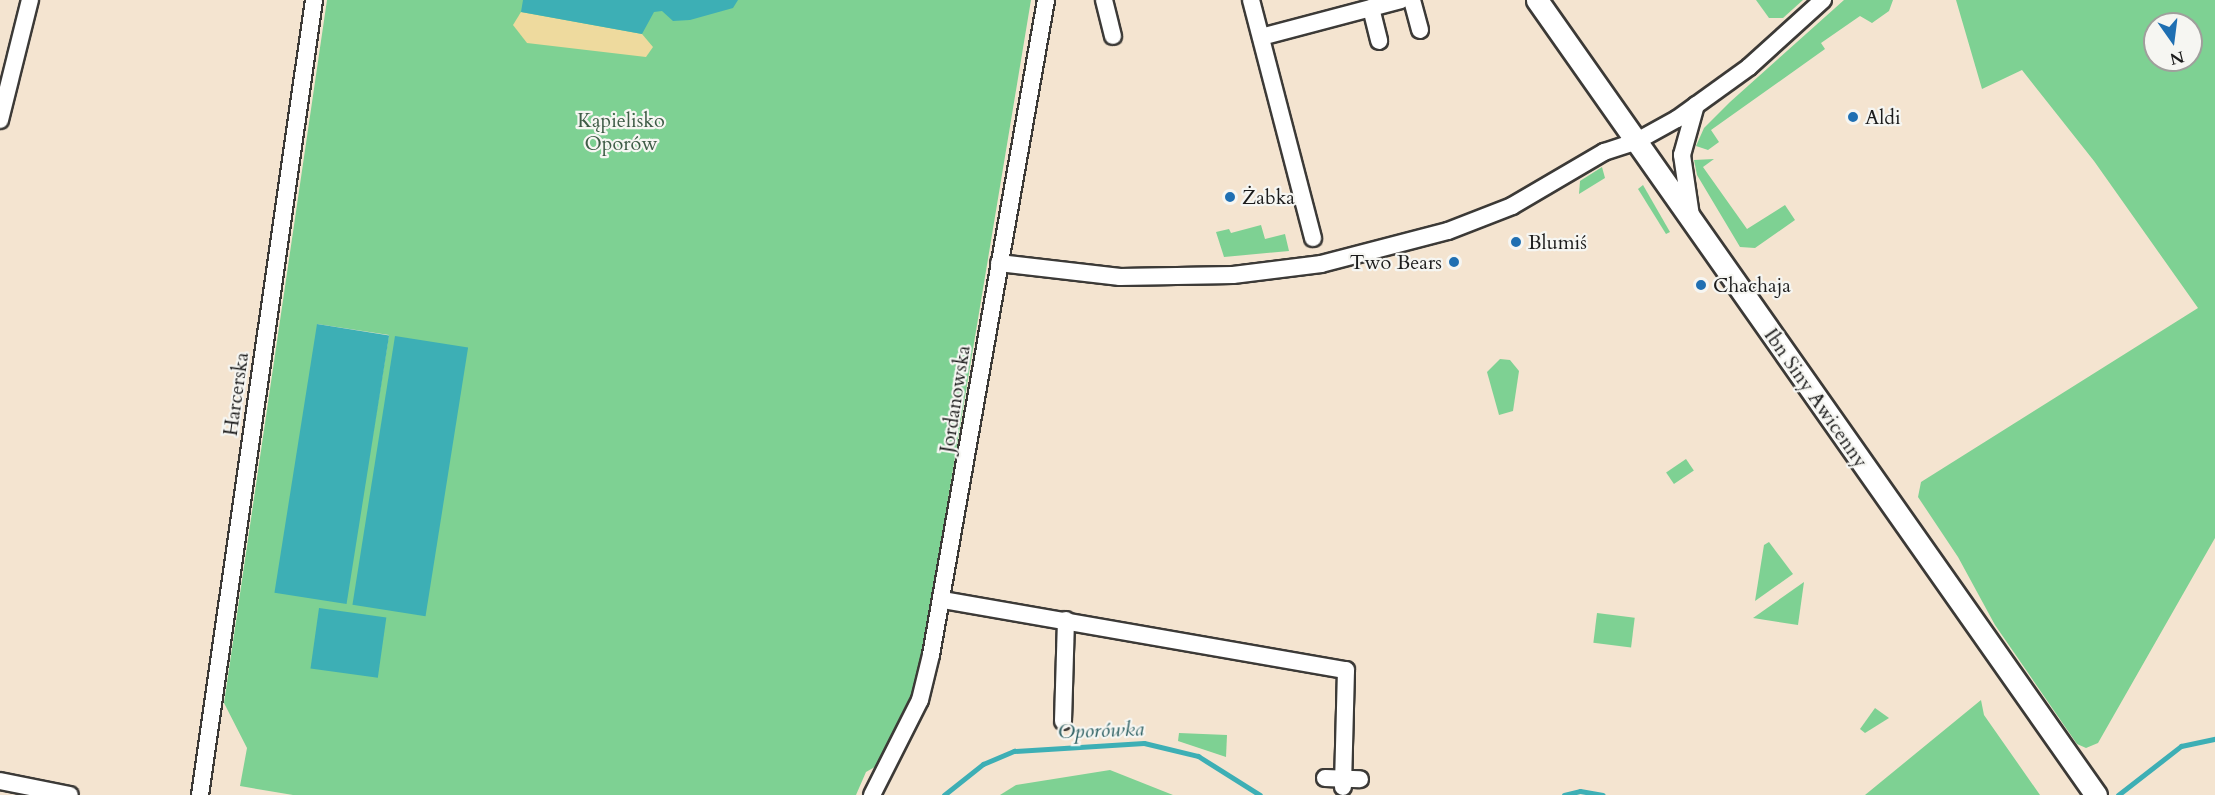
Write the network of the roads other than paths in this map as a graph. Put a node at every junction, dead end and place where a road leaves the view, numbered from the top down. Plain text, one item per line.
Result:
1 (30, 0) edge
2 (314, 0) edge
3 (1046, 0) edge
4 (1104, 0) edge
5 (1251, 0) edge
6 (1401, 0) edge
7 (1412, 0) edge
8 (1537, 0) edge
9 (1823, 0) edge
10 (1371, 8) junction
11 (1420, 30) dead end
12 (1113, 36) dead end
13 (1261, 37) junction
14 (1379, 41) dead end
15 (1696, 105) junction
16 (0, 120) edge
17 (1637, 141) junction
18 (1692, 221) junction
19 (1313, 238) dead end
20 (999, 263) junction
21 (943, 600) junction
22 (1066, 620) junction
23 (1063, 721) dead end
24 (1325, 778) dead end
25 (1360, 779) dead end
26 (0, 781) edge
27 (1343, 783) junction
28 (70, 795) edge
29 (200, 795) edge
30 (872, 795) edge
31 (2096, 795) edge

1 - 16 street
2 - 29 street, Harcerska
3 - 20 street, Jordanowska
4 - 12 street
5 - 13 street
6 - 10 street
7 - 11 street
8 - 17 street, Ibn Siny Awicenny
9 - 15 street
10 - 13 street
10 - 14 street
13 - 19 street
15 - 17 street
15 - 18 street
17 - 18 street, Ibn Siny Awicenny
17 - 20 street
18 - 31 street, Ibn Siny Awicenny
20 - 21 street, Jordanowska
21 - 22 street
21 - 30 street, Jordanowska
22 - 23 street
22 - 27 street
24 - 27 street
25 - 27 street
26 - 28 street

